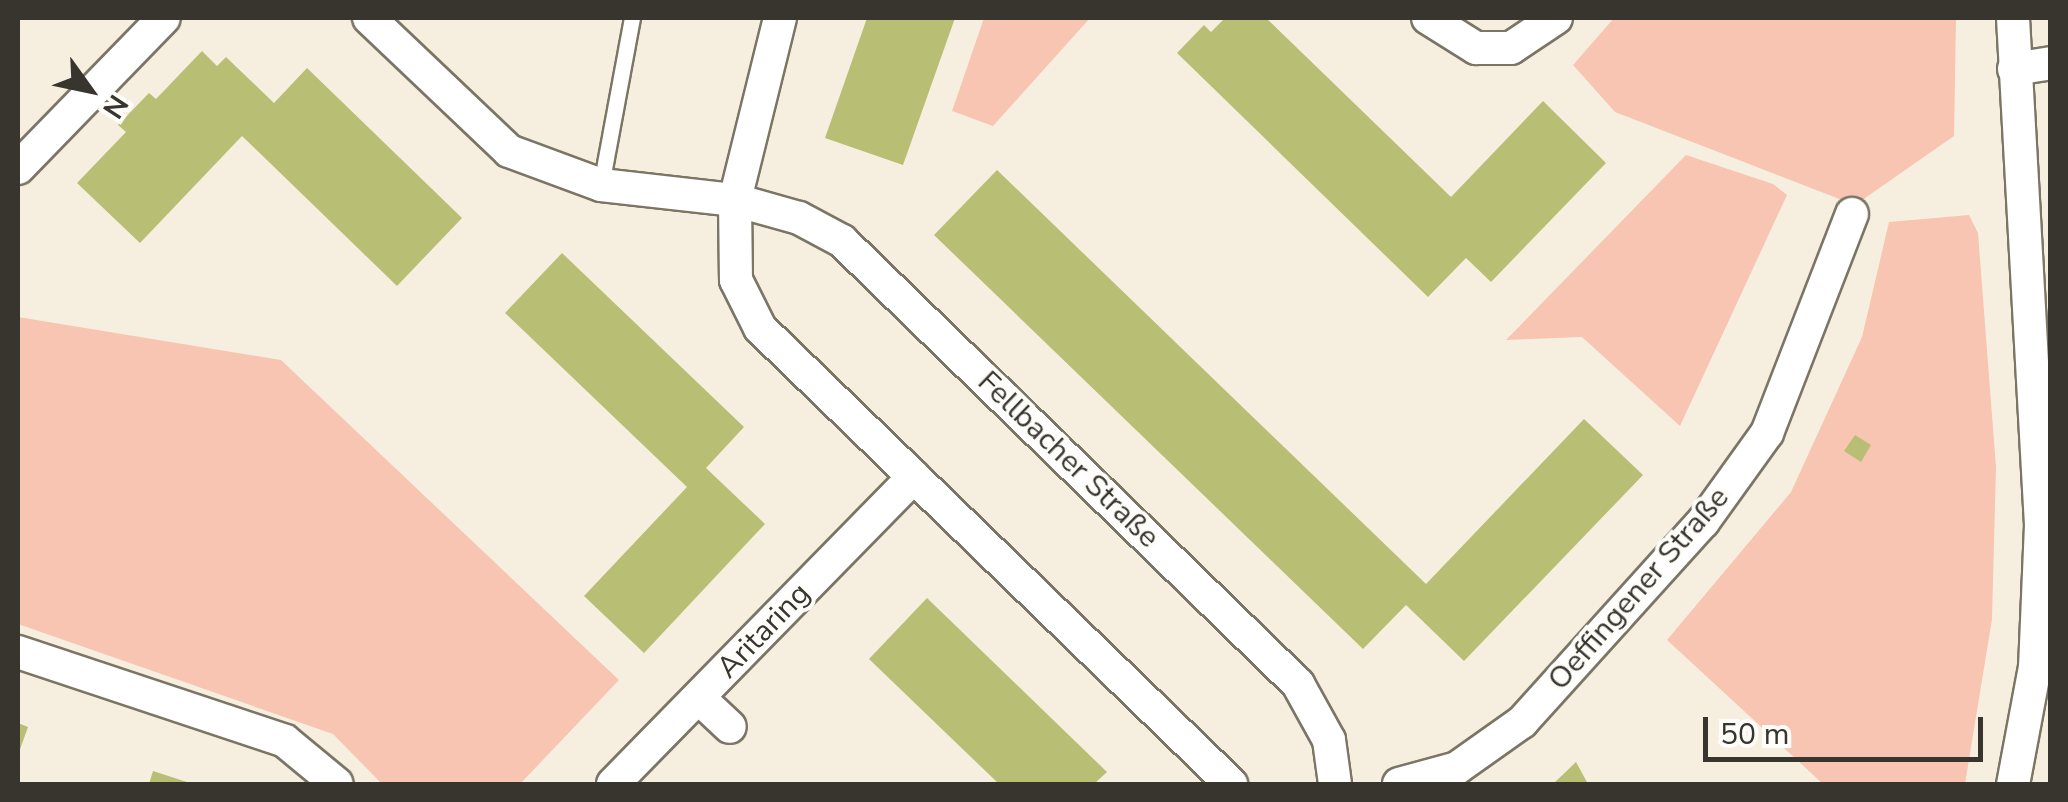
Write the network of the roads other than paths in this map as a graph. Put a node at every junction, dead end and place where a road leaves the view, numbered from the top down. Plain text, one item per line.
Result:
1 (164, 18) edge
2 (369, 18) edge
3 (632, 18) edge
4 (780, 18) edge
5 (1428, 18) edge
6 (1556, 18) edge
7 (2013, 18) edge
8 (2050, 63) edge
9 (2014, 68) junction
10 (18, 168) edge
11 (601, 185) junction
12 (736, 200) junction
13 (1852, 214) dead end
14 (914, 478) junction
15 (18, 652) edge
16 (699, 698) junction
17 (730, 727) dead end
18 (337, 784) edge
19 (613, 784) edge
20 (1231, 784) edge
21 (1335, 784) edge
22 (1400, 784) edge
23 (2013, 784) edge

1 - 10 street
2 - 11 street, Fellbacher Straße
3 - 11 lane
4 - 12 street
5 - 6 street
7 - 9 street
8 - 9 street
9 - 23 street
11 - 12 street, Fellbacher Straße
12 - 14 street
12 - 21 street, Fellbacher Straße
13 - 22 street, Oeffingener Straße
14 - 16 street, Aritaring
14 - 20 street
15 - 18 street
16 - 17 street
16 - 19 street, Aritaring

